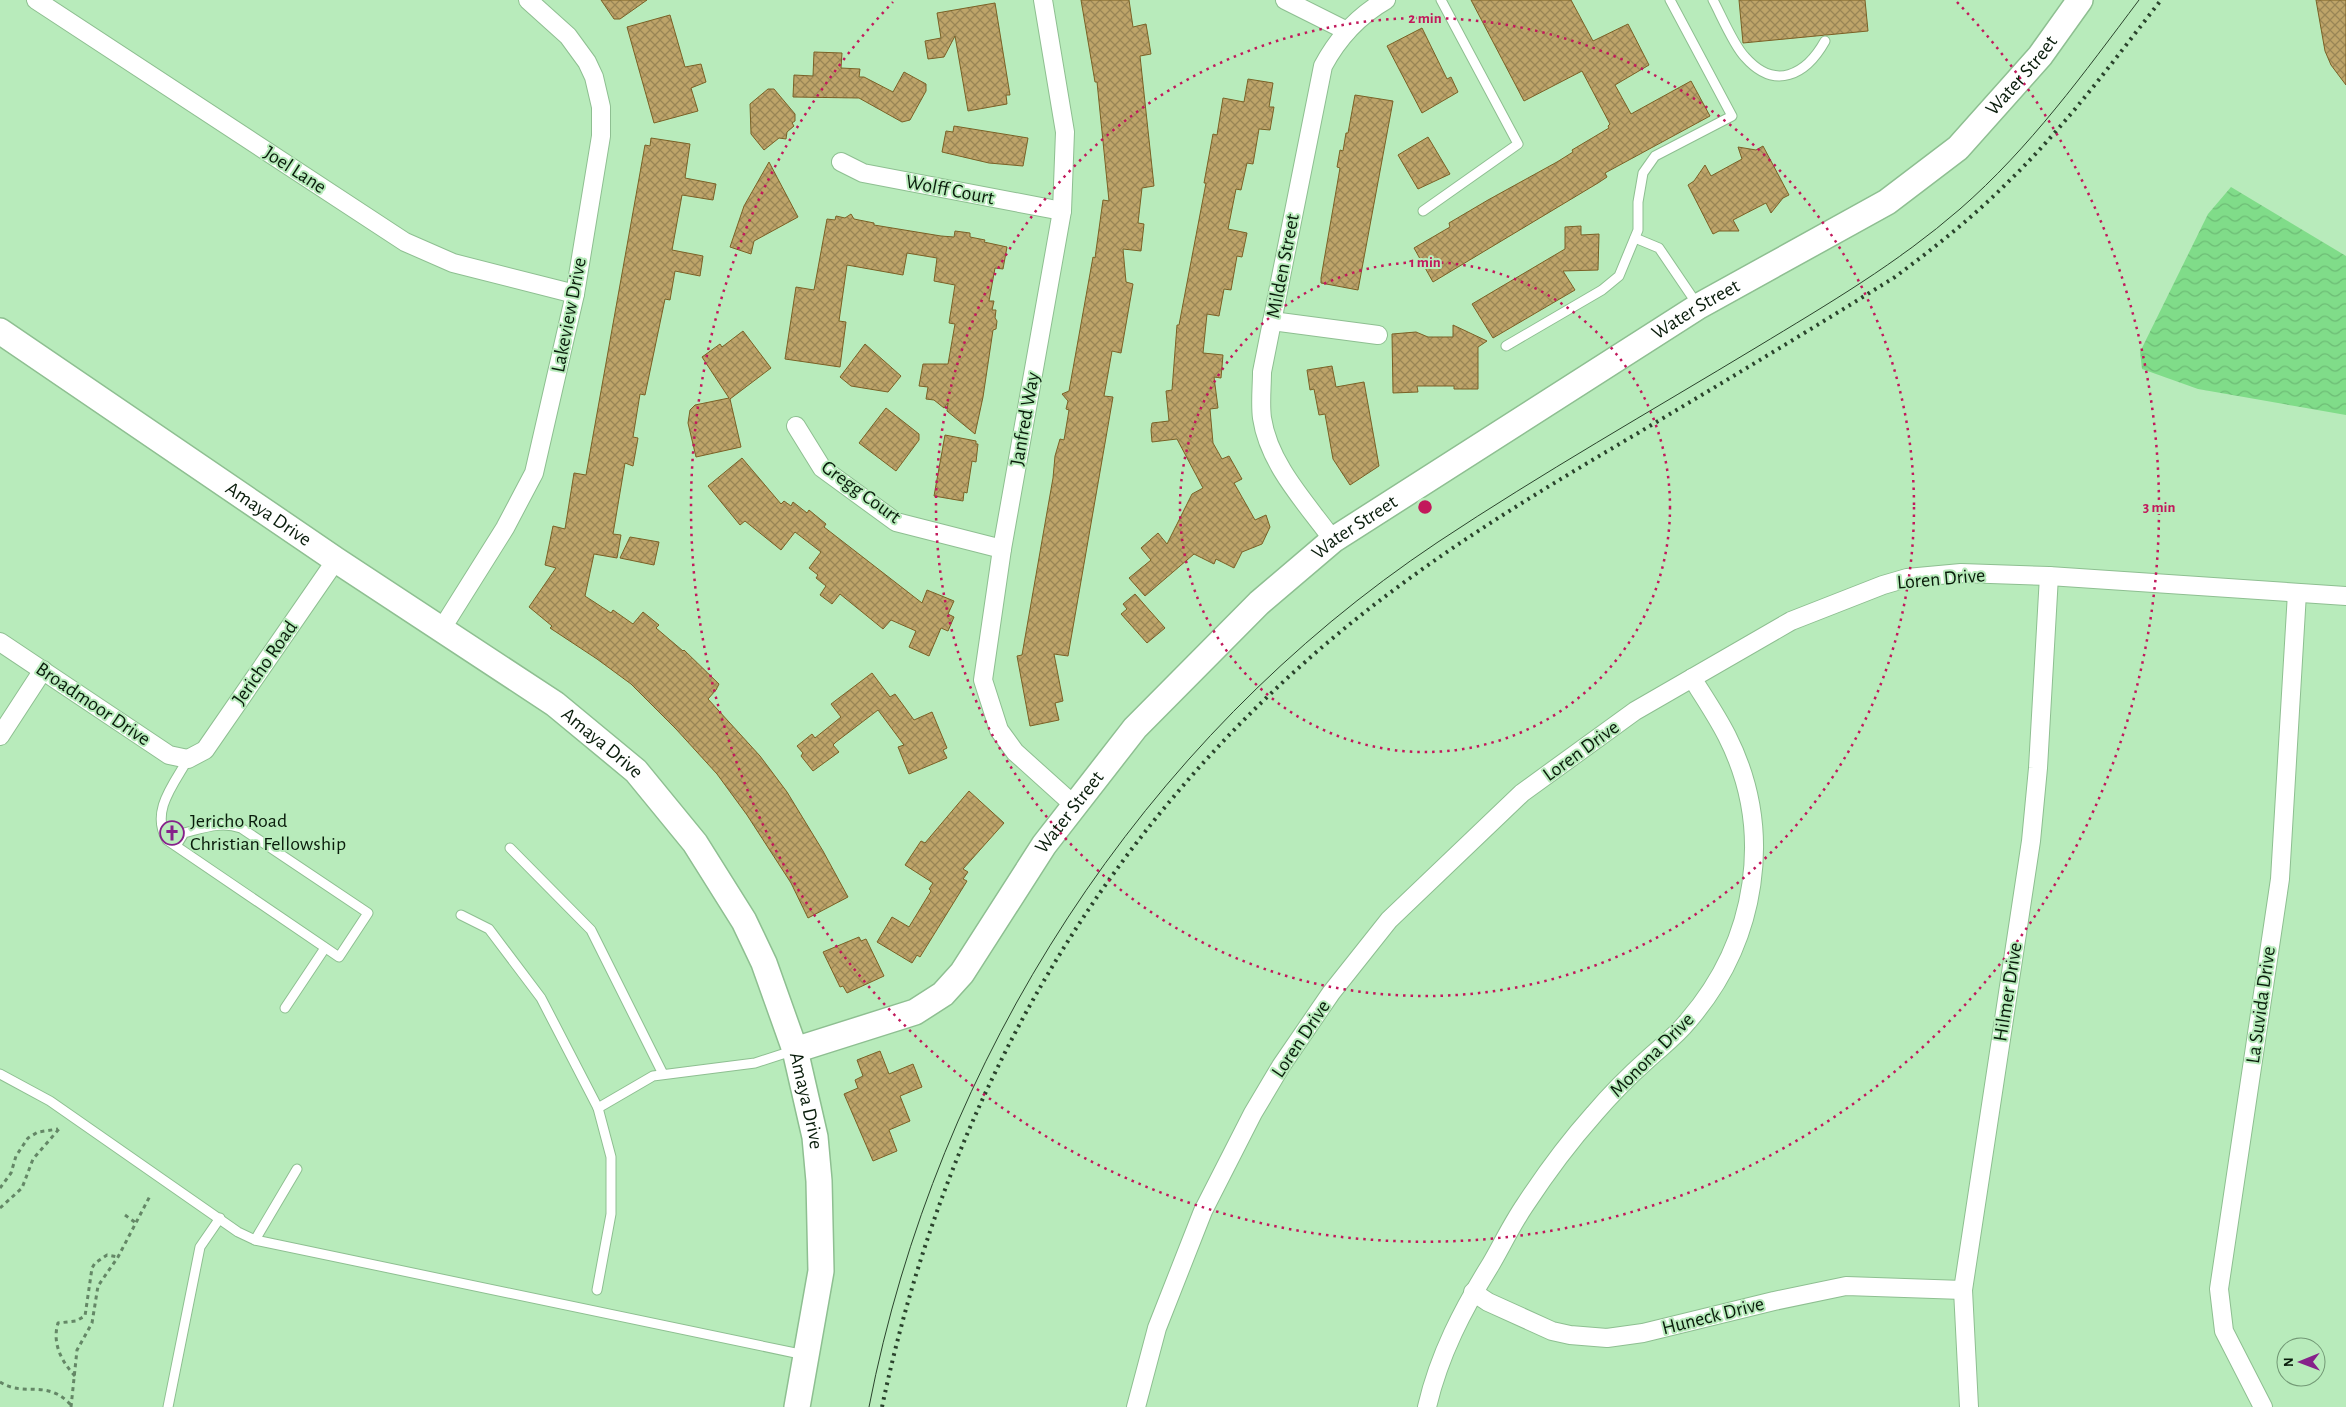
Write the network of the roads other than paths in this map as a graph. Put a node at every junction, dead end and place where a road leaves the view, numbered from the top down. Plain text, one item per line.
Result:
1 (36, 0) edge
2 (528, 0) edge
3 (1043, 0) edge
4 (1285, 0) edge
5 (1386, 0) edge
6 (1441, 0) edge
7 (1670, 0) edge
8 (1713, 0) edge
9 (2080, 0) edge
10 (1347, 31) junction
11 (1825, 41) dead end
12 (841, 162) dead end
13 (1062, 211) junction
14 (1422, 211) dead end
15 (1635, 238) junction
16 (574, 294) junction
17 (1699, 306) junction
18 (1272, 321) junction
19 (0, 330) edge
20 (1378, 336) dead end
21 (1506, 346) dead end
22 (796, 426) dead end
23 (1333, 540) junction
24 (1002, 549) junction
25 (336, 560) junction
26 (2049, 576) junction
27 (2297, 593) junction
28 (2346, 596) edge
29 (441, 630) junction
30 (0, 642) edge
31 (43, 670) junction
32 (1692, 678) junction
33 (0, 736) edge
34 (188, 759) junction
35 (1075, 806) junction
36 (176, 846) junction
37 (510, 848) dead end
38 (461, 915) dead end
39 (325, 948) junction
40 (285, 1008) dead end
41 (795, 1050) junction
42 (0, 1074) edge
43 (663, 1074) junction
44 (598, 1108) junction
45 (297, 1169) dead end
46 (220, 1218) junction
47 (254, 1240) junction
48 (597, 1290) dead end
49 (1963, 1290) junction
50 (1473, 1292) junction
51 (805, 1355) junction
52 (168, 1407) edge
53 (797, 1407) edge
54 (1136, 1407) edge
55 (1427, 1407) edge
56 (1969, 1407) edge
57 (2264, 1407) edge

1 - 16 street, Joel Lane
2 - 16 street, Lakeview Drive
3 - 13 street, Janfred Way
4 - 10 street
5 - 10 street, Milden Street
6 - 14 lane
7 - 15 lane
8 - 11 lane
9 - 17 street, Water Street
10 - 18 street, Milden Street
12 - 13 street, Wolff Court
13 - 24 street, Janfred Way
15 - 17 lane
15 - 21 lane
16 - 29 street, Lakeview Drive
17 - 23 street, Water Street
18 - 20 street
18 - 23 street, Milden Street
19 - 25 street, Amaya Drive
22 - 24 street, Gregg Court
23 - 35 street, Water Street
24 - 35 street, Janfred Way
25 - 29 street, Amaya Drive
25 - 34 street, Jericho Road
26 - 27 street, Loren Drive
26 - 32 street, Loren Drive
26 - 49 street, Hilmer Drive
27 - 28 street, Loren Drive
27 - 57 street, La Suvida Drive
29 - 41 street, Amaya Drive
30 - 31 street, Broadmoor Drive
31 - 33 street
31 - 34 street, Broadmoor Drive
32 - 50 street, Monona Drive
32 - 54 street, Loren Drive
34 - 36 lane
35 - 41 street, Water Street
36 - 39 lane
36 - 39 lane
37 - 43 lane
38 - 44 lane
39 - 40 lane
41 - 43 lane
41 - 51 street, Amaya Drive
42 - 46 lane
43 - 44 lane
44 - 48 lane
45 - 47 lane
46 - 47 lane
46 - 52 lane
47 - 51 lane
49 - 50 street, Huneck Drive
49 - 56 street, Hilmer Drive
50 - 55 street, Monona Drive
51 - 53 street, Amaya Drive

